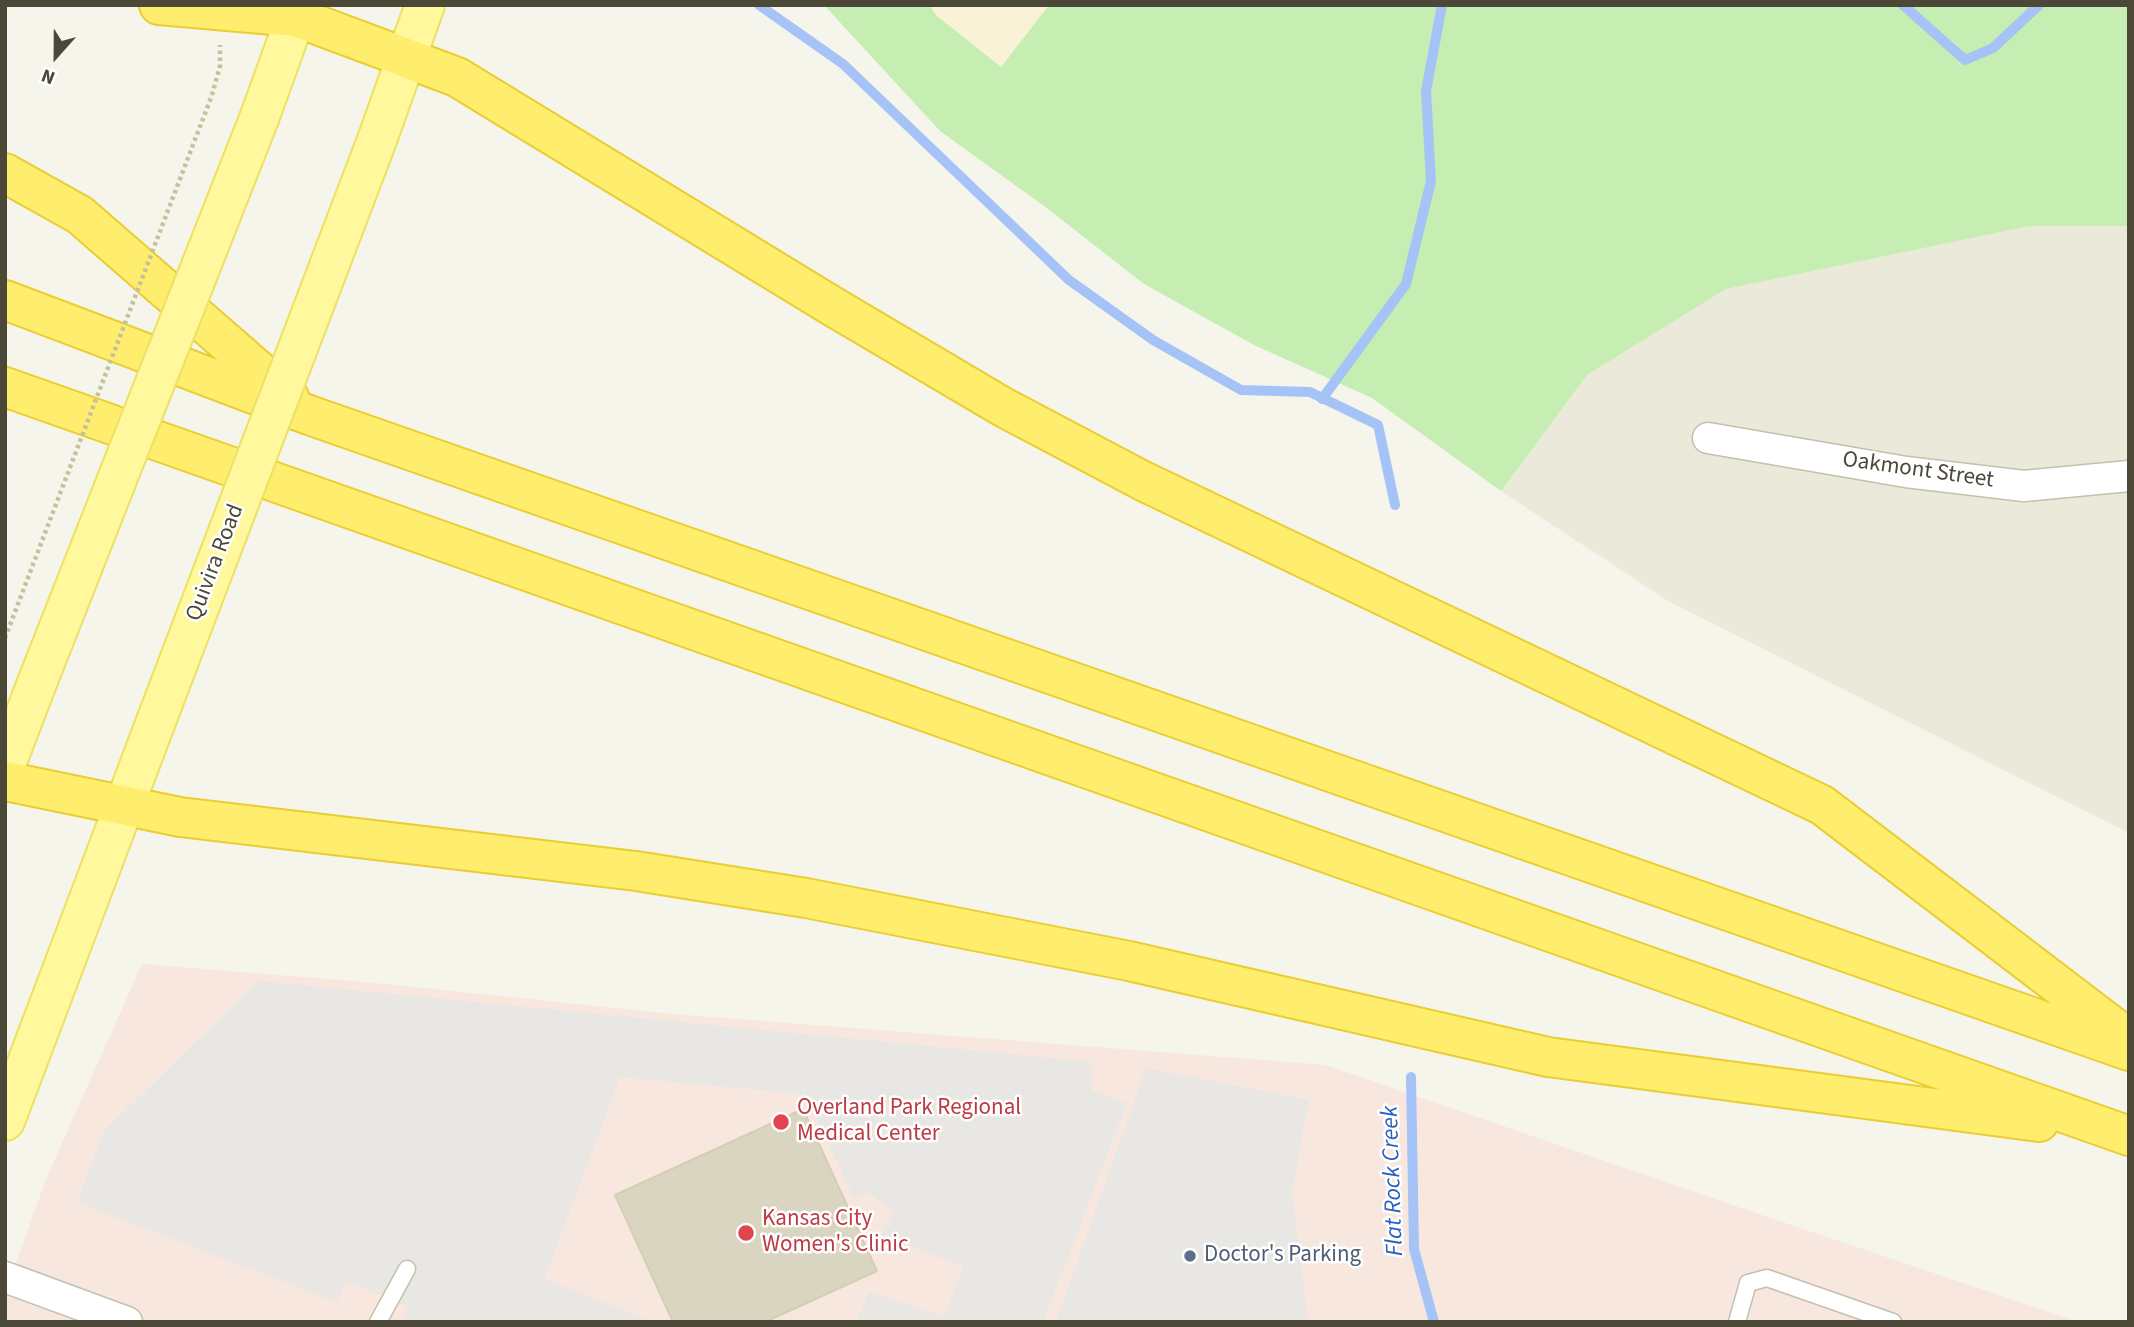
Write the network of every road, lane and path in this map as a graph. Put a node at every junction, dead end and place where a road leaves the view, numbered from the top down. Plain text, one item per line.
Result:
1 (159, 5) edge
2 (425, 5) edge
3 (298, 11) edge
4 (221, 34) dead end
5 (405, 58) junction
6 (5, 173) edge
7 (5, 300) edge
8 (5, 387) edge
9 (309, 415) junction
10 (1708, 438) dead end
11 (2129, 477) edge
12 (5, 638) edge
13 (5, 767) edge
14 (5, 781) edge
15 (124, 806) junction
16 (2129, 1039) edge
17 (2129, 1051) edge
18 (5, 1121) edge
19 (2123, 1134) edge
20 (407, 1269) dead end
21 (5, 1277) edge
22 (127, 1322) edge
23 (378, 1322) edge
24 (1737, 1322) edge
25 (1893, 1322) edge

1 - 3 highway
2 - 5 main road, Quivira Road
3 - 5 highway
3 - 13 main road, bridge
4 - 12 path, bridge
5 - 15 main road, Quivira Road, bridge
5 - 16 highway
6 - 9 highway
7 - 9 highway
8 - 19 highway
9 - 17 highway
10 - 11 street, Oakmont Street
14 - 15 highway
15 - 18 main road, Quivira Road
15 - 19 highway
20 - 23 lane
21 - 22 street
24 - 25 lane

